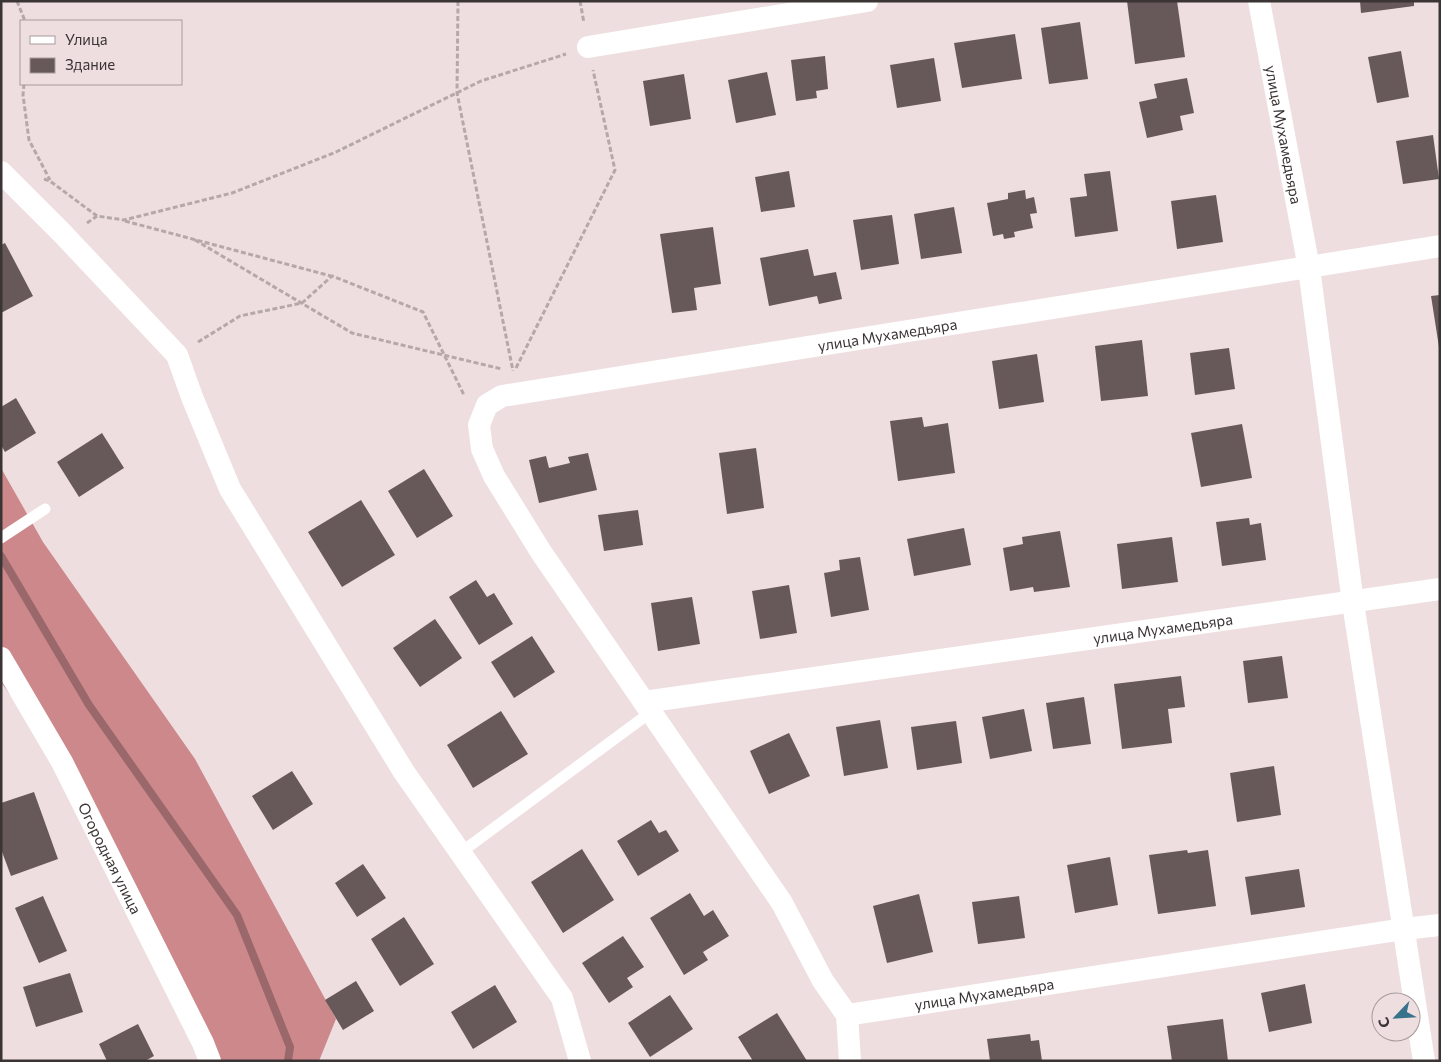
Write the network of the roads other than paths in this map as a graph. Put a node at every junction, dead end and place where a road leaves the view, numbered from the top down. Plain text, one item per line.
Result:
1 (867, 1) edge
2 (1259, 1) edge
3 (588, 47) road end
4 (1, 172) edge
5 (1440, 246) edge
6 (1309, 268) junction
7 (45, 509) dead end
8 (1, 538) edge
9 (1440, 589) edge
10 (1353, 603) junction
11 (1, 658) edge
12 (648, 707) junction
13 (460, 853) junction
14 (1440, 925) edge
15 (1404, 929) junction
16 (847, 1015) junction
17 (210, 1061) edge
18 (580, 1061) edge
19 (850, 1061) edge
20 (1424, 1061) edge

1 - 3 street
2 - 6 street, улица Мухамедьяра
4 - 13 street
5 - 6 street, улица Мухамедьяра
6 - 10 street, улица Мухамедьяра
6 - 12 street, улица Мухамедьяра
7 - 8 lane
9 - 10 street, улица Мухамедьяра
10 - 12 street, улица Мухамедьяра
10 - 15 street, улица Мухамедьяра
11 - 17 street, Огородная улица
12 - 13 lane
12 - 16 street
13 - 18 street
14 - 15 street, улица Мухамедьяра
15 - 16 street, улица Мухамедьяра
15 - 20 street, улица Мухамедьяра
16 - 19 street

